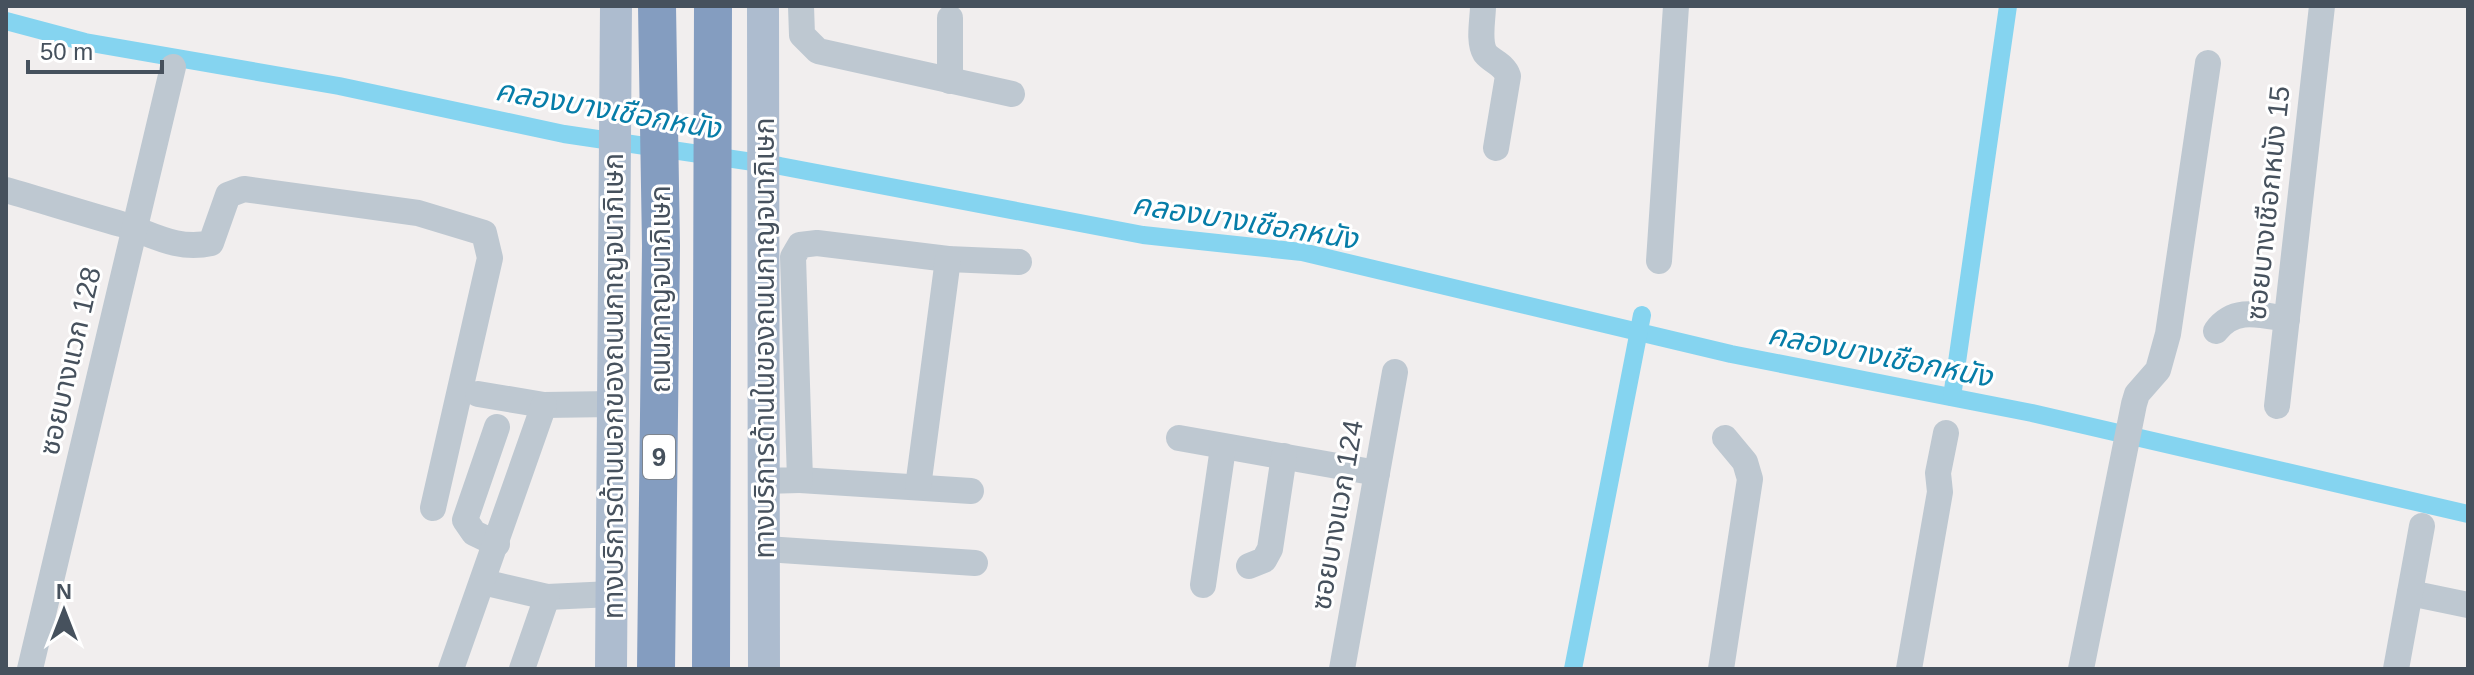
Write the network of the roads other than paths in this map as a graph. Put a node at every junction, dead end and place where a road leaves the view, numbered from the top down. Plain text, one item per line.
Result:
1 (616, 6) edge
2 (801, 6) edge
3 (1483, 6) edge
4 (1676, 6) edge
5 (2322, 6) edge
6 (657, 8) edge
7 (713, 12) edge
8 (763, 18) edge
9 (950, 18) dead end
10 (2208, 63) dead end
11 (173, 67) dead end
12 (950, 81) junction
13 (1012, 94) dead end
14 (1496, 148) dead end
15 (6, 190) edge
16 (132, 228) junction
17 (948, 259) junction
18 (1659, 261) dead end
19 (1019, 262) dead end
20 (2287, 319) junction
21 (2216, 331) dead end
22 (1395, 372) dead end
23 (478, 394) dead end
24 (613, 404) junction
25 (544, 405) junction
26 (2277, 406) dead end
27 (497, 427) dead end
28 (1946, 433) dead end
29 (1179, 438) dead end
30 (1725, 438) dead end
31 (1223, 448) junction
32 (1284, 456) junction
33 (1377, 473) junction
34 (800, 480) junction
35 (763, 481) junction
36 (918, 487) junction
37 (971, 491) dead end
38 (433, 508) dead end
39 (2422, 526) dead end
40 (497, 544) junction
41 (766, 549) junction
42 (975, 563) dead end
43 (1249, 566) dead end
44 (483, 582) junction
45 (1203, 585) dead end
46 (2410, 593) junction
47 (612, 594) junction
48 (547, 597) junction
49 (2468, 605) edge
50 (30, 669) edge
51 (451, 669) edge
52 (522, 669) edge
53 (611, 669) edge
54 (656, 669) edge
55 (711, 669) edge
56 (764, 669) edge
57 (1342, 669) edge
58 (1721, 669) edge
59 (1909, 669) edge
60 (2081, 669) edge
61 (2396, 669) edge

1 - 24 main road, ทางบริการด้านนอกของถนนกาญจนาภิเษก
2 - 12 street
3 - 14 street
4 - 18 street
5 - 20 street, ซอยบางเชือกหนัง 15
6 - 54 highway, ถนนกาญจนาภิเษก / 9
7 - 55 highway, ถนนกาญจนาภิเษก / 9
8 - 35 main road, ทางบริการด้านในของถนนกาญจนาภิเษก
9 - 12 street
10 - 60 street
11 - 16 street, ซอยบางแวก 128
12 - 13 street
15 - 16 street
16 - 38 street
16 - 50 street, ซอยบางแวก 128
17 - 19 street
17 - 34 street
17 - 36 street
20 - 21 street
20 - 26 street, ซอยบางเชือกหนัง 15
22 - 33 street, ซอยบางแวก 124
23 - 25 street
24 - 25 street
24 - 47 main road, ทางบริการด้านนอกของถนนกาญจนาภิเษก
25 - 40 street
27 - 40 street
28 - 59 street
29 - 31 street
30 - 58 street
31 - 32 street
31 - 45 street
32 - 33 street
32 - 43 street
33 - 57 street, ซอยบางแวก 124
34 - 35 street
34 - 36 street
35 - 41 main road, ทางบริการด้านในของถนนกาญจนาภิเษก
36 - 37 street
39 - 46 street
40 - 44 street
41 - 42 street
41 - 56 main road, ทางบริการด้านในของถนนกาญจนาภิเษก
44 - 48 street
44 - 51 street
46 - 49 street
46 - 61 street
47 - 48 street
47 - 53 main road, ทางบริการด้านนอกของถนนกาญจนาภิเษก
48 - 52 street

